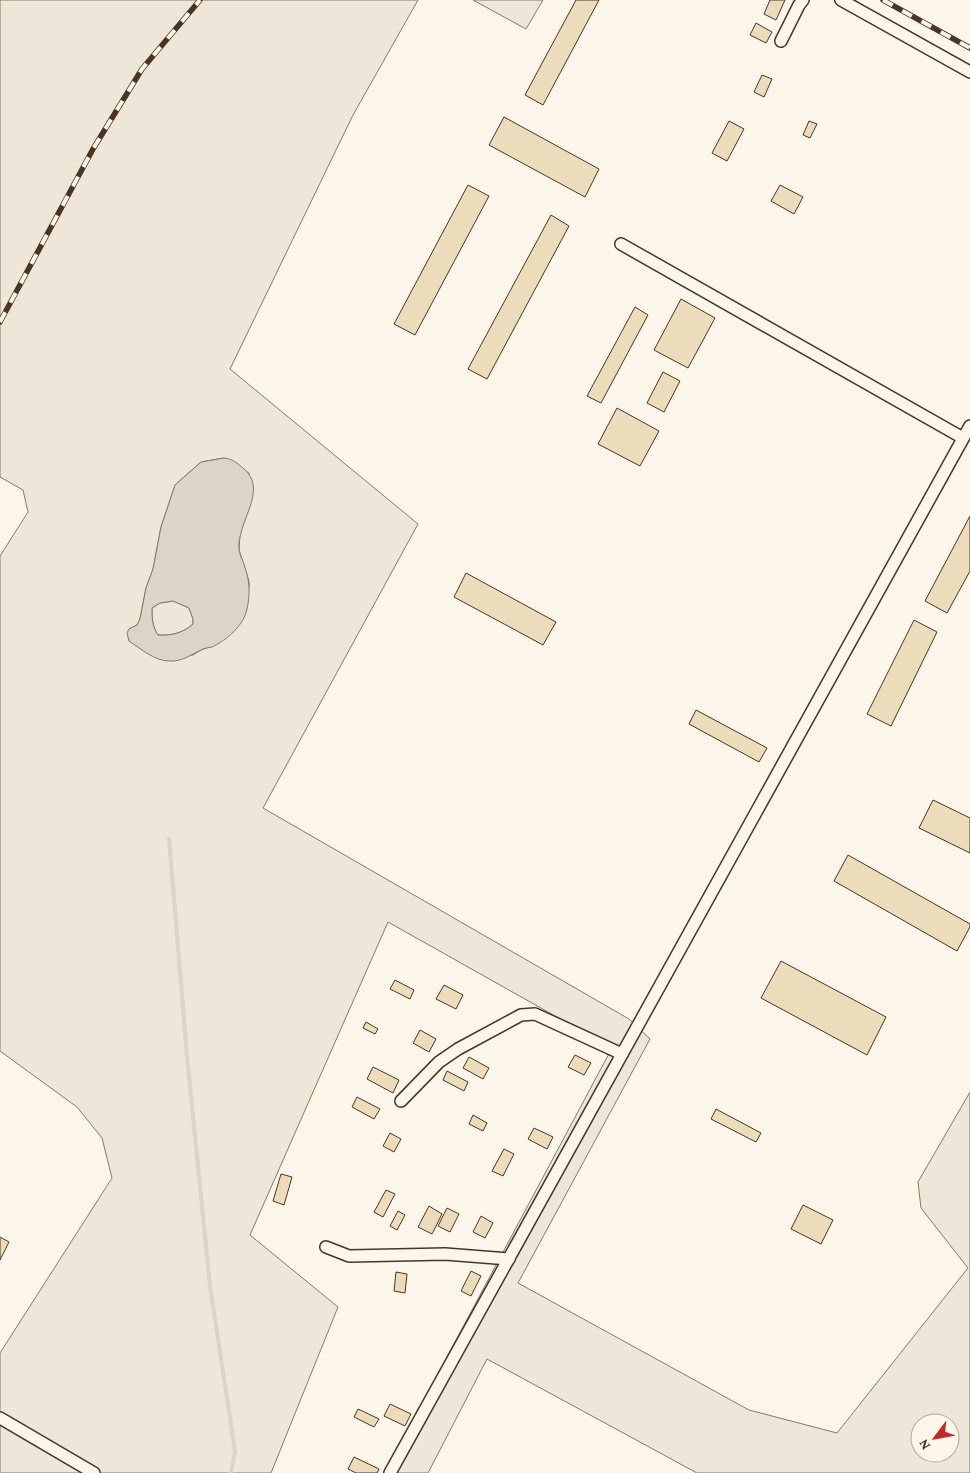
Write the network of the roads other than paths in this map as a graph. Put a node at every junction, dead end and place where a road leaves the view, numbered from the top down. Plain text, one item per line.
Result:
1 (803, 0) edge
2 (841, 0) edge
3 (781, 41) dead end
4 (970, 72) edge
5 (621, 244) dead end
6 (970, 426) edge
7 (963, 438) junction
8 (622, 1054) junction
9 (401, 1101) dead end
10 (326, 1247) dead end
11 (508, 1259) junction
12 (0, 1418) edge
13 (94, 1473) edge
14 (390, 1473) edge

1 - 3 street
2 - 4 street
5 - 7 street
6 - 7 street
7 - 8 street
8 - 9 street
8 - 11 street
10 - 11 street
11 - 14 street
12 - 13 street

